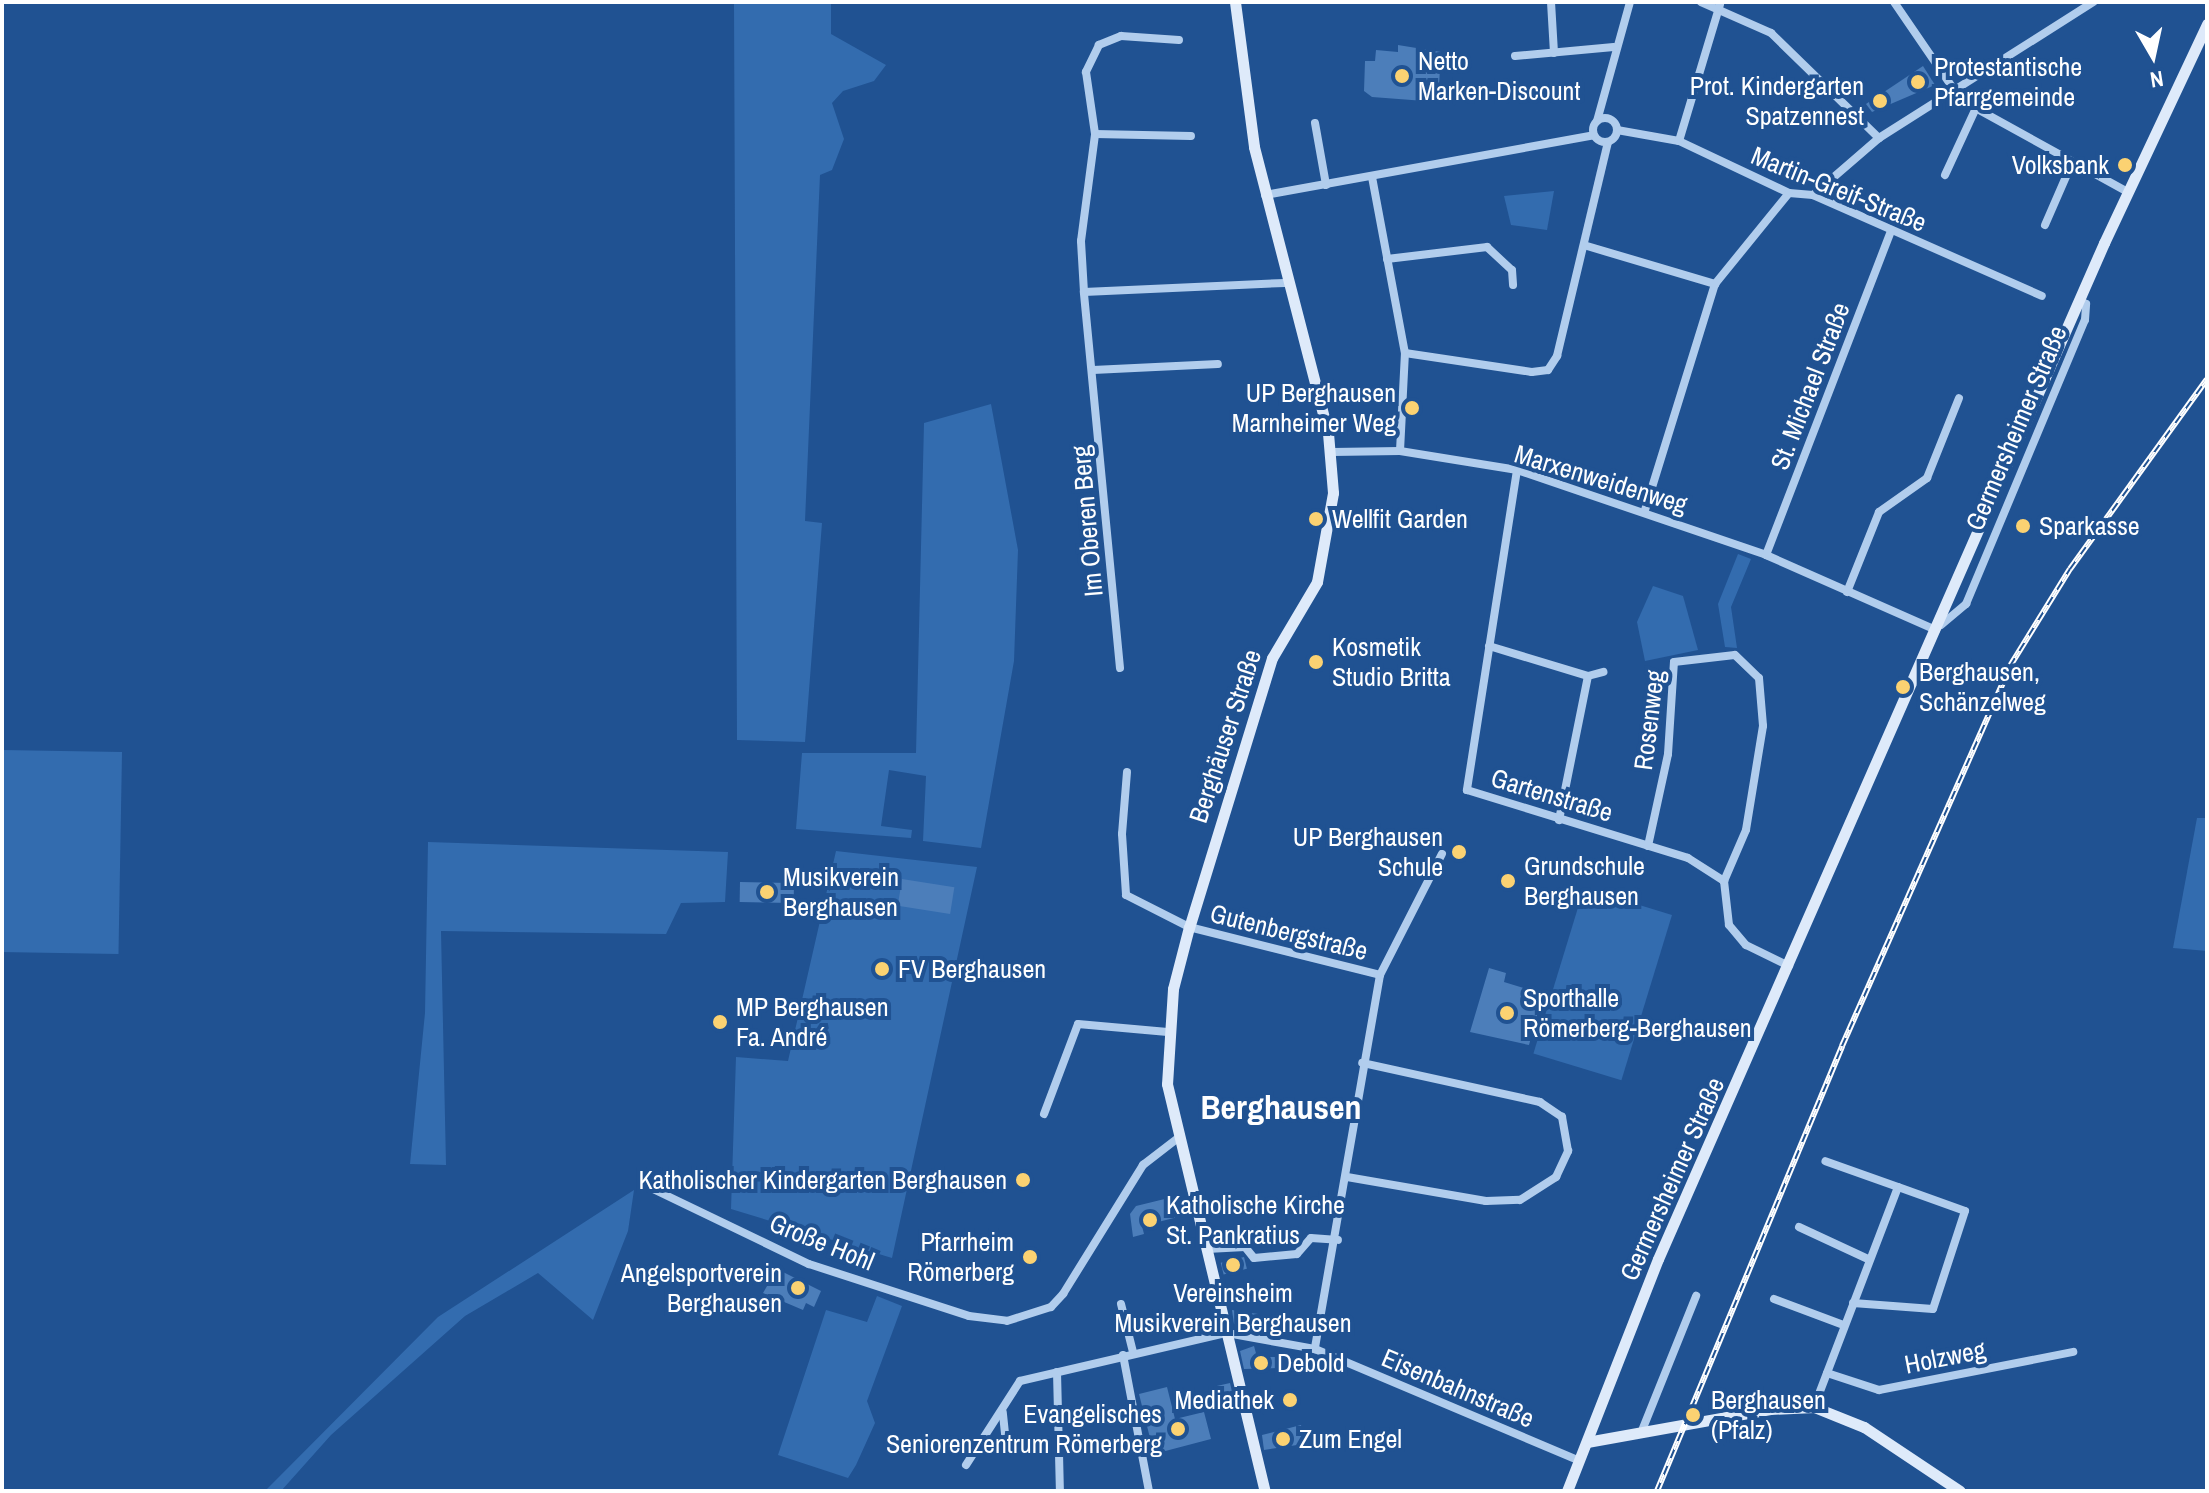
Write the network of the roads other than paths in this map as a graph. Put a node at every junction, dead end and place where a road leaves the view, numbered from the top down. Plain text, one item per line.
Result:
1 (1235, 2) edge
2 (1551, 2) edge
3 (1630, 2) edge
4 (1701, 2) edge
5 (1894, 2) edge
6 (2093, 2) edge
7 (1720, 4) edge
8 (2207, 24) edge
9 (1179, 40) dead end
10 (1614, 47) junction
11 (1554, 53) junction
12 (1515, 56) dead end
13 (1953, 91) junction
14 (1976, 108) junction
15 (1597, 121) junction
16 (1315, 123) dead end
17 (1617, 130) junction
18 (1095, 134) junction
19 (1594, 135) junction
20 (1191, 136) dead end
21 (1879, 138) junction
22 (1679, 141) junction
23 (1608, 142) junction
24 (2072, 163) junction
25 (1945, 175) dead end
26 (1372, 177) junction
27 (1326, 185) junction
28 (2128, 192) junction
29 (1789, 193) junction
30 (1265, 195) junction
31 (1813, 195) junction
32 (2045, 225) dead end
33 (1891, 231) junction
34 (1587, 246) junction
35 (1387, 259) junction
36 (1285, 283) junction
37 (1715, 284) junction
38 (1513, 285) dead end
39 (1084, 292) junction
40 (2042, 296) dead end
41 (1405, 353) junction
42 (1218, 364) dead end
43 (1093, 370) junction
44 (1959, 398) dead end
45 (1400, 451) junction
46 (1332, 452) junction
47 (1517, 470) junction
48 (1645, 510) junction
49 (1766, 555) junction
50 (1847, 592) junction
51 (1939, 628) junction
52 (1489, 646) junction
53 (1120, 668) dead end
54 (1603, 672) dead end
55 (1588, 676) junction
56 (1127, 772) dead end
57 (1559, 820) junction
58 (1648, 846) junction
59 (1442, 854) dead end
60 (1724, 881) junction
61 (1189, 927) junction
62 (1789, 966) junction
63 (1380, 975) junction
64 (1168, 1032) junction
65 (1362, 1063) junction
66 (1044, 1114) dead end
67 (1178, 1138) junction
68 (1825, 1161) dead end
69 (1347, 1177) junction
70 (1898, 1187) junction
71 (653, 1189) dead end
72 (1799, 1227) dead end
73 (1338, 1240) junction
74 (1207, 1249) junction
75 (1868, 1259) junction
76 (1696, 1296) dead end
77 (1774, 1299) dead end
78 (1853, 1303) junction
79 (1121, 1304) dead end
80 (1841, 1324) junction
81 (1227, 1333) junction
82 (1315, 1349) junction
83 (1133, 1352) junction
84 (2073, 1352) dead end
85 (1123, 1355) junction
86 (1057, 1372) junction
87 (1827, 1373) junction
88 (1814, 1407) junction
89 (1003, 1412) junction
90 (1641, 1433) junction
91 (985, 1441) junction
92 (1587, 1442) junction
93 (1580, 1461) junction
94 (966, 1465) dead end
95 (1060, 1491) edge
96 (1149, 1491) edge
97 (1265, 1491) edge
98 (1567, 1491) edge
99 (1960, 1491) edge

1 - 30 street, Berghäuser Straße
2 - 11 street
3 - 10 street
4 - 7 street
5 - 13 street
6 - 13 street
7 - 21 street
7 - 22 street
8 - 28 street, Germersheimer Straße
9 - 18 street, Im Oberen Berg
10 - 11 street
10 - 15 street
11 - 12 street
13 - 14 street
13 - 21 street
14 - 24 street
14 - 25 street
15 - 17 street, Martin-Greif-Straße
15 - 19 street
16 - 27 street
17 - 22 street, Martin-Greif-Straße
17 - 23 street
18 - 20 street
18 - 39 street, Im Oberen Berg
19 - 23 street
19 - 26 street
21 - 31 street
22 - 29 street, Martin-Greif-Straße
23 - 34 street
24 - 28 street
24 - 32 street
26 - 27 street
26 - 35 street
27 - 30 street
28 - 51 street, Germersheimer Straße
29 - 31 street, Martin-Greif-Straße
29 - 37 street
30 - 36 street, Berghäuser Straße
31 - 33 street, Martin-Greif-Straße
33 - 40 street, Martin-Greif-Straße
33 - 49 street, St. Michael Straße
34 - 37 street
34 - 41 street
35 - 38 street
35 - 41 street
36 - 39 street
36 - 46 street, Berghäuser Straße
37 - 48 street
39 - 43 street, Im Oberen Berg
41 - 45 street
42 - 43 street
43 - 53 street, Im Oberen Berg
44 - 50 street
45 - 46 street, Marxenweidenweg
45 - 47 street, Marxenweidenweg
46 - 61 street, Berghäuser Straße
47 - 48 street, Marxenweidenweg
47 - 52 street, Gartenstraße
48 - 49 street, Marxenweidenweg
49 - 50 street, Marxenweidenweg
50 - 51 street, Marxenweidenweg
51 - 62 street, Germersheimer Straße
52 - 55 street
52 - 57 street, Gartenstraße
54 - 55 street
55 - 57 street
56 - 61 street, Gutenbergstraße
57 - 58 street, Gartenstraße
58 - 60 street, Gartenstraße
58 - 60 street, Rosenweg
59 - 63 street, Gutenbergstraße
60 - 62 street
61 - 63 street, Gutenbergstraße
61 - 64 street, Berghäuser Straße
62 - 92 street, Germersheimer Straße
63 - 65 street, Gutenbergstraße
64 - 66 street
64 - 67 street, Berghäuser Straße
65 - 69 street, Gutenbergstraße
65 - 69 street
67 - 71 street, Große Hohl
67 - 74 street, Berghäuser Straße
68 - 70 street
69 - 73 street, Gutenbergstraße
70 - 75 street
70 - 78 street
72 - 75 street
73 - 74 street
73 - 82 street, Gutenbergstraße
74 - 81 street, Berghäuser Straße
75 - 78 street
76 - 90 street
77 - 80 street
78 - 80 street
79 - 83 street
80 - 87 street
81 - 82 street, Eisenbahnstraße
81 - 83 street
81 - 97 street, Berghäuser Straße
82 - 93 street, Eisenbahnstraße
83 - 85 street
84 - 87 street, Holzweg
85 - 86 street
85 - 96 street
86 - 89 street
86 - 95 street
87 - 88 street
88 - 90 street
88 - 99 street
89 - 91 street
89 - 91 street
90 - 92 street
91 - 94 street
92 - 93 street, Germersheimer Straße
93 - 98 street, Germersheimer Straße

